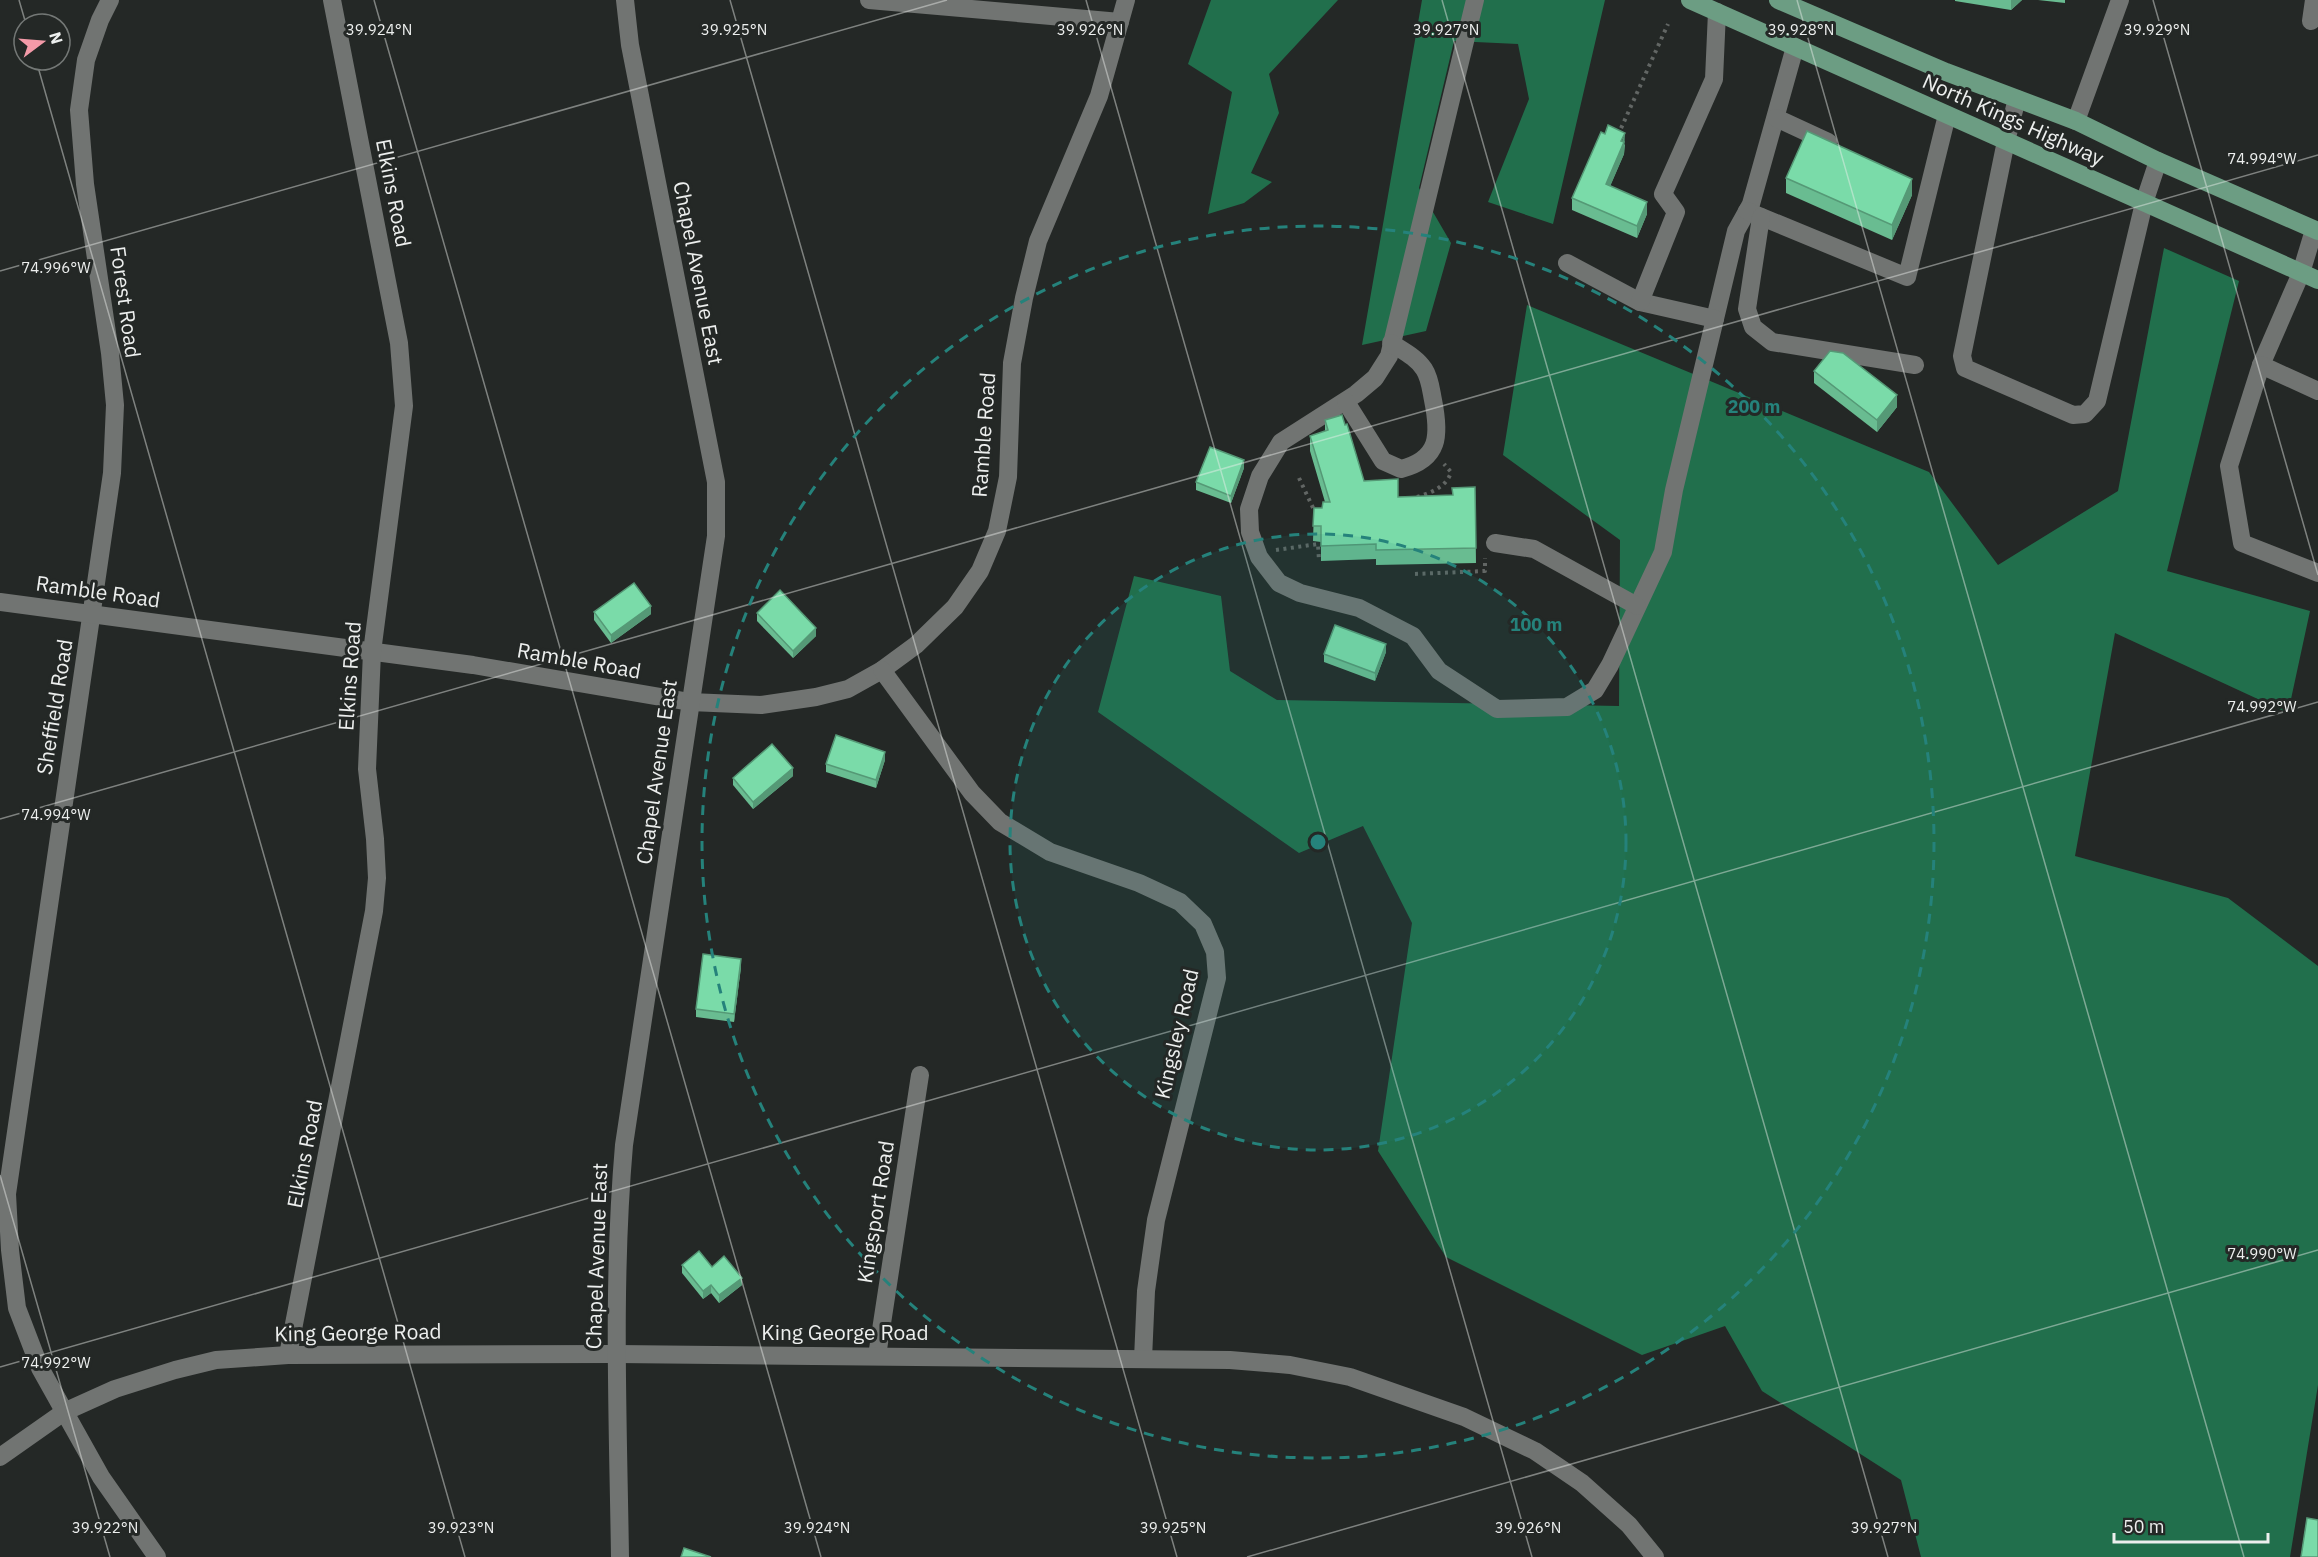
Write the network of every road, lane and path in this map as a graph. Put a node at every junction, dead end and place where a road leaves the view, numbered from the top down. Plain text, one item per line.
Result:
1 (110, 0) edge
2 (332, 0) edge
3 (626, 0) edge
4 (869, 0) edge
5 (1126, 0) edge
6 (1475, 0) edge
7 (1690, 0) edge
8 (2120, 0) edge
9 (2314, 0) edge
10 (1789, 2) edge
11 (1717, 12) junction
12 (2311, 21) dead end
13 (1120, 22) junction
14 (1668, 24) dead end
15 (1795, 47) junction
16 (2017, 99) junction
17 (1947, 115) junction
18 (1776, 118) junction
19 (2076, 121) junction
20 (1616, 141) edge
21 (2006, 141) junction
22 (1847, 151) edge
23 (2158, 161) junction
24 (1908, 180) edge
25 (1929, 190) junction
26 (2144, 203) junction
27 (1754, 214) junction
28 (2316, 231) edge
29 (1567, 263) dead end
30 (2301, 273) junction
31 (2318, 280) edge
32 (1640, 302) junction
33 (1715, 319) junction
34 (1391, 343) junction
35 (1915, 365) dead end
36 (2261, 365) junction
37 (2318, 391) edge
38 (1346, 402) junction
39 (1444, 463) dead end
40 (1299, 478) dead end
41 (1413, 498) edge
42 (1317, 518) edge
43 (1490, 548) joint
44 (1257, 553) junction
45 (1319, 561) edge
46 (2318, 573) edge
47 (1415, 574) dead end
48 (0, 602) edge
49 (1637, 606) junction
50 (93, 614) junction
51 (372, 652) junction
52 (882, 670) junction
53 (690, 702) junction
54 (920, 1075) dead end
55 (616, 1354) junction
56 (288, 1355) junction
57 (878, 1356) junction
58 (1143, 1359) junction
59 (64, 1412) junction
60 (0, 1457) edge
61 (157, 1557) edge
62 (620, 1557) edge
63 (1655, 1557) edge

1 - 50 street, Forest Road
2 - 51 street, Elkins Road
3 - 53 street, Chapel Avenue East
4 - 13 street
5 - 13 street, Ramble Road
6 - 34 street
7 - 11 main road, North Kings Highway
8 - 19 street
9 - 12 street
10 - 16 main road, North Kings Highway
11 - 15 main road, North Kings Highway
11 - 32 street
13 - 52 street, Ramble Road
14 - 20 path
15 - 17 main road, North Kings Highway
15 - 18 street
16 - 19 main road, North Kings Highway
16 - 21 street
17 - 21 main road, North Kings Highway
17 - 25 street
18 - 22 street
18 - 27 street
19 - 23 main road, North Kings Highway
21 - 26 main road, North Kings Highway
21 - 26 street
23 - 26 street
23 - 28 main road, North Kings Highway
24 - 25 street
25 - 27 street
26 - 30 main road, North Kings Highway
27 - 33 street
27 - 35 street
28 - 30 street
29 - 32 street
30 - 31 main road, North Kings Highway
30 - 36 street
32 - 33 street
33 - 49 street
34 - 38 street
34 - 38 street
36 - 37 street
36 - 46 street
38 - 44 street
39 - 41 path
40 - 42 path
43 - 47 path
43 - 49 street
44 - 45 path
44 - 49 street
48 - 50 street, Ramble Road
50 - 51 street, Ramble Road
50 - 59 street, Sheffield Road
51 - 53 street, Ramble Road
51 - 56 street, Elkins Road
52 - 53 street, Ramble Road
52 - 58 street, Kingsley Road
53 - 55 street, Chapel Avenue East
54 - 57 street, Kingsport Road
55 - 56 street, King George Road
55 - 57 street, King George Road
55 - 62 street, Chapel Avenue East
56 - 59 street, King George Road
57 - 58 street, King George Road
58 - 63 street, King George Road
59 - 60 street, King George Road
59 - 61 street, Sheffield Road

